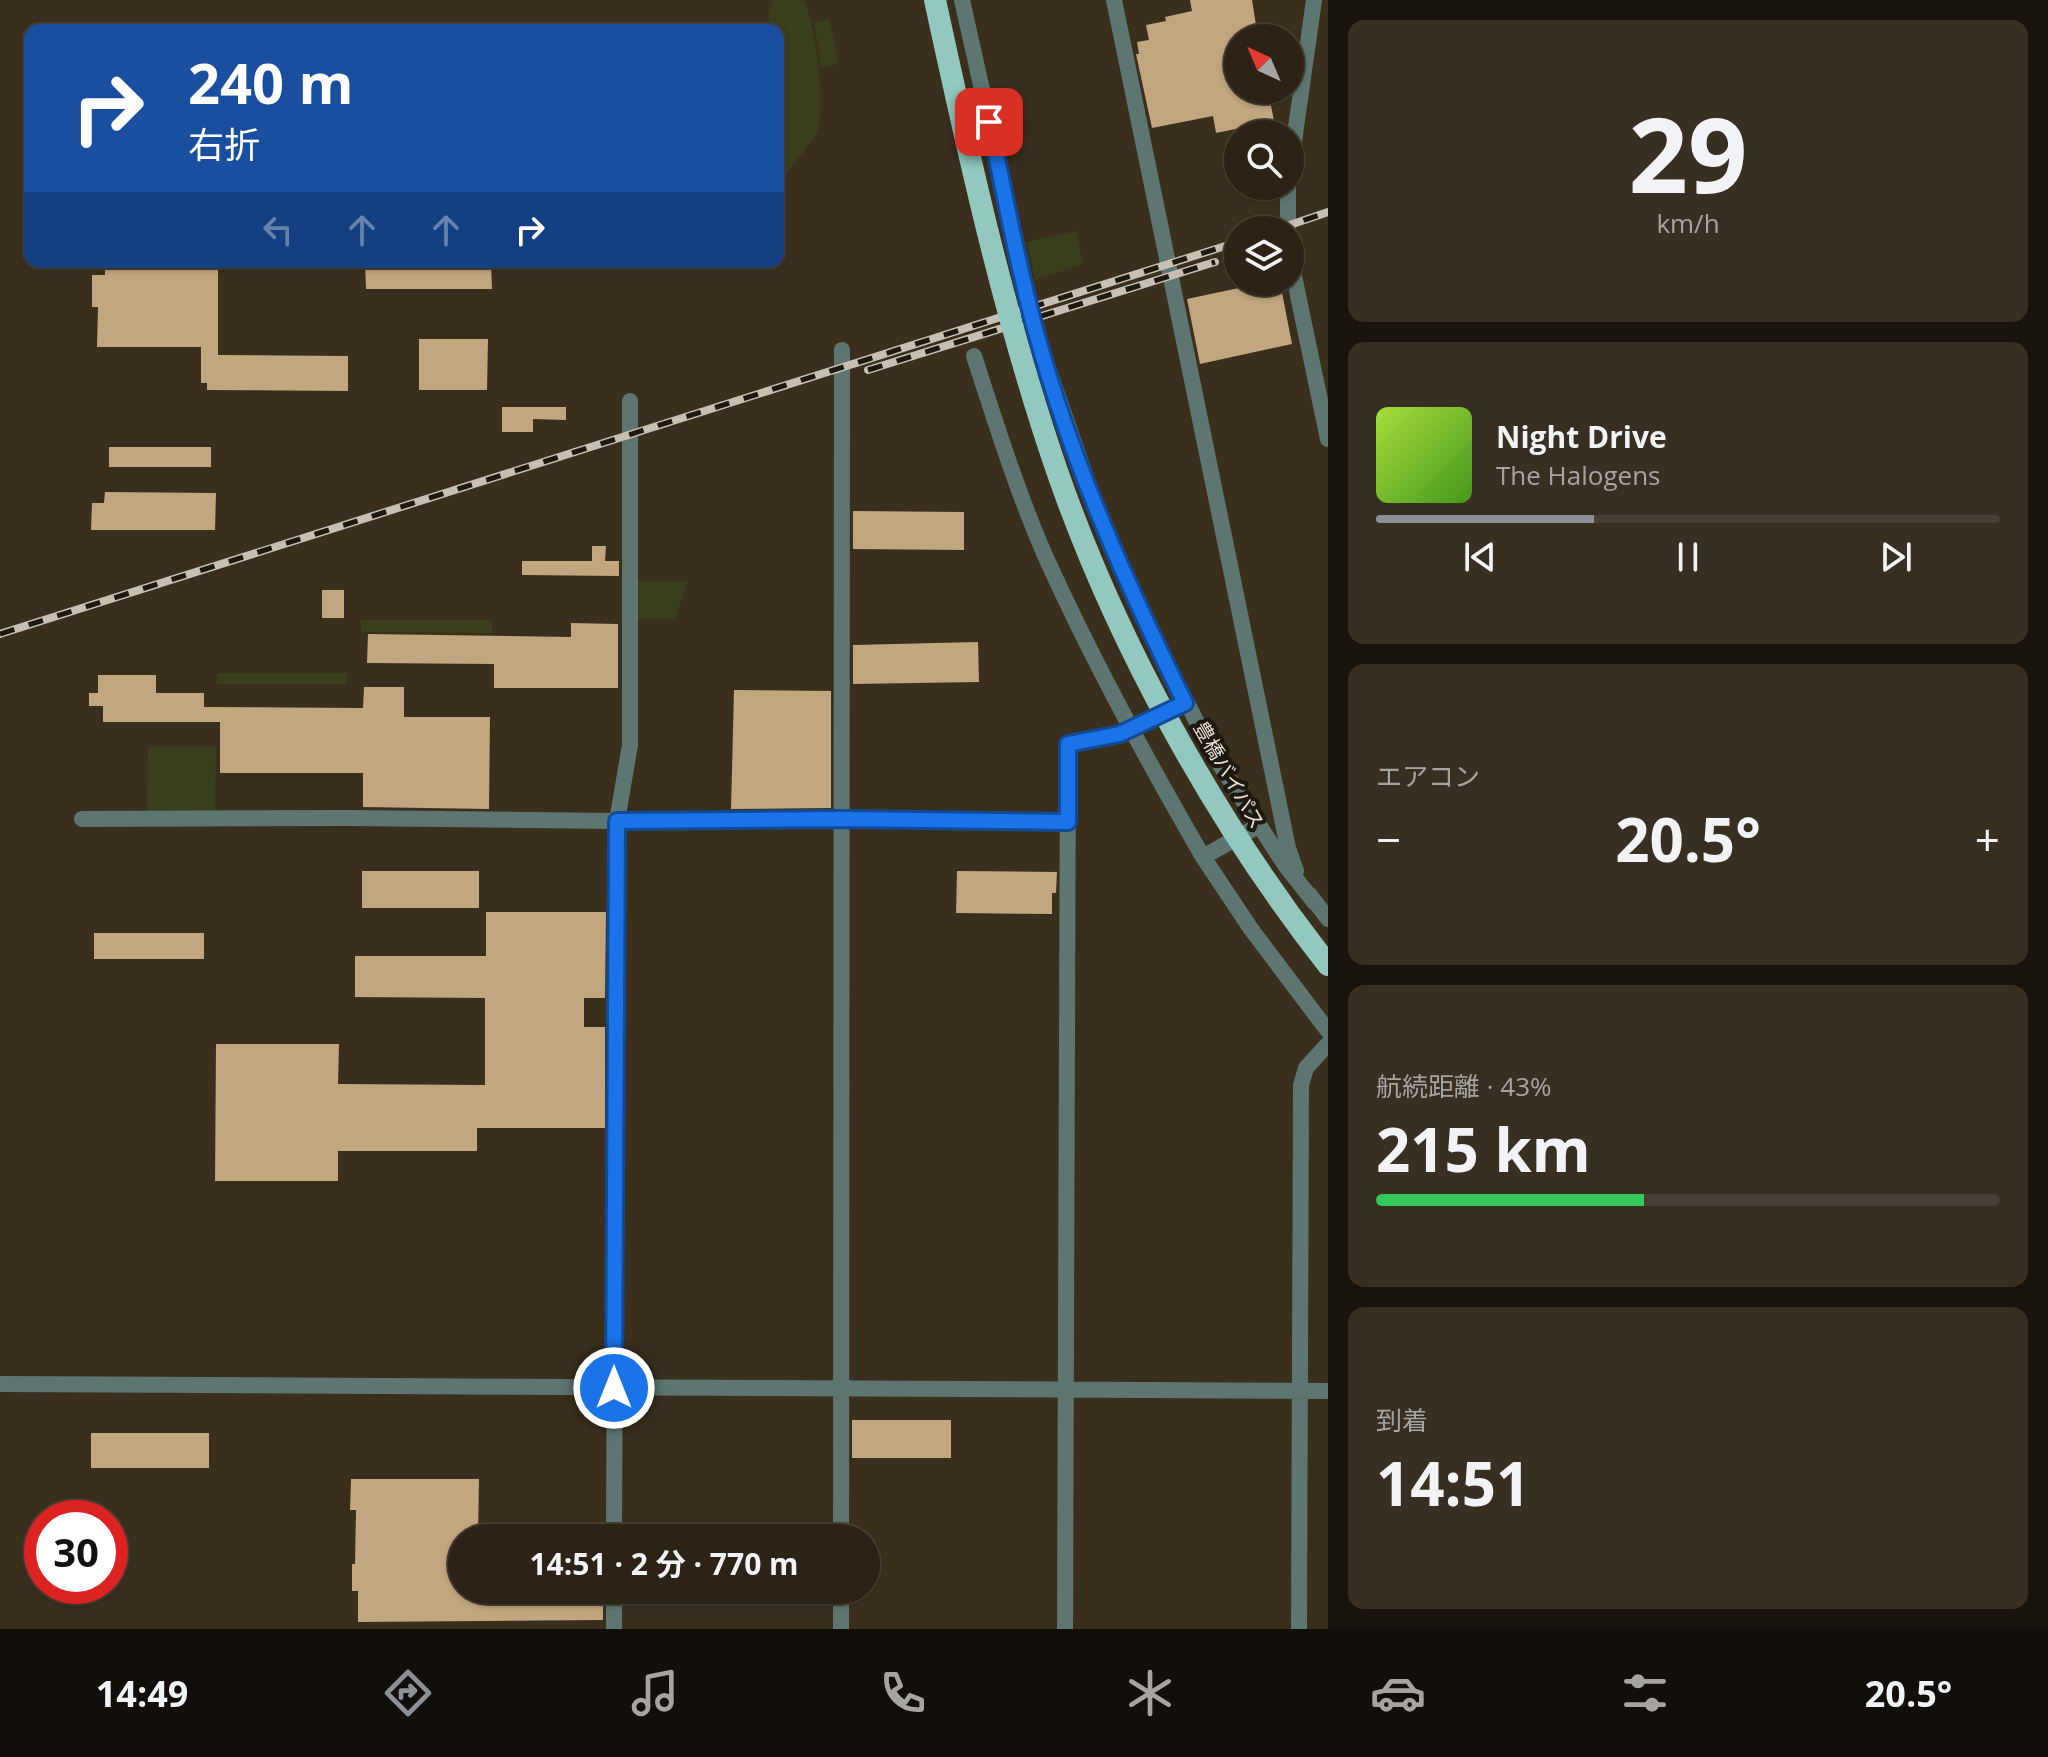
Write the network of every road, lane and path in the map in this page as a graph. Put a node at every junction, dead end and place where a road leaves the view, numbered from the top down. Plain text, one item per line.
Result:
1 (935, 0) edge
2 (944, 0) edge
3 (962, 0) edge
4 (1114, 0) edge
5 (1314, 0) edge
6 (1297, 120) edge
7 (1298, 296) edge
8 (842, 350) dead end
9 (974, 356) dead end
10 (630, 401) dead end
11 (1328, 439) edge
12 (1185, 703) junction
13 (1129, 728) junction
14 (82, 819) dead end
15 (842, 819) junction
16 (617, 821) junction
17 (1068, 822) junction
18 (1258, 826) junction
19 (1203, 857) junction
20 (1315, 903) junction
21 (1328, 919) edge
22 (1328, 950) edge
23 (1328, 965) edge
24 (1328, 1031) edge
25 (1328, 1044) edge
26 (0, 1384) edge
27 (614, 1388) junction
28 (842, 1389) junction
29 (1066, 1390) junction
30 (1300, 1390) junction
31 (1328, 1391) edge
32 (614, 1524) edge
33 (841, 1524) edge
34 (614, 1604) edge
35 (841, 1604) edge
36 (614, 1629) edge
37 (841, 1629) edge
38 (1065, 1629) edge
39 (1299, 1629) edge

1 - 23 highway, 豊橋バイパス, bridge
2 - 22 highway, 豊橋バイパス
3 - 12 street
4 - 20 street
5 - 6 street
7 - 11 street
8 - 15 street
9 - 13 street
10 - 16 street
12 - 13 street
12 - 18 street
13 - 17 street
13 - 19 street
14 - 16 street
15 - 16 street
15 - 17 street
15 - 28 street
16 - 27 street
17 - 29 street
18 - 19 street
18 - 20 street
19 - 24 street
20 - 21 street
25 - 30 street
26 - 27 street
27 - 28 street
27 - 32 street
28 - 29 street
28 - 33 street
29 - 30 street
29 - 38 street
30 - 31 street
30 - 39 street
34 - 36 street
35 - 37 street

